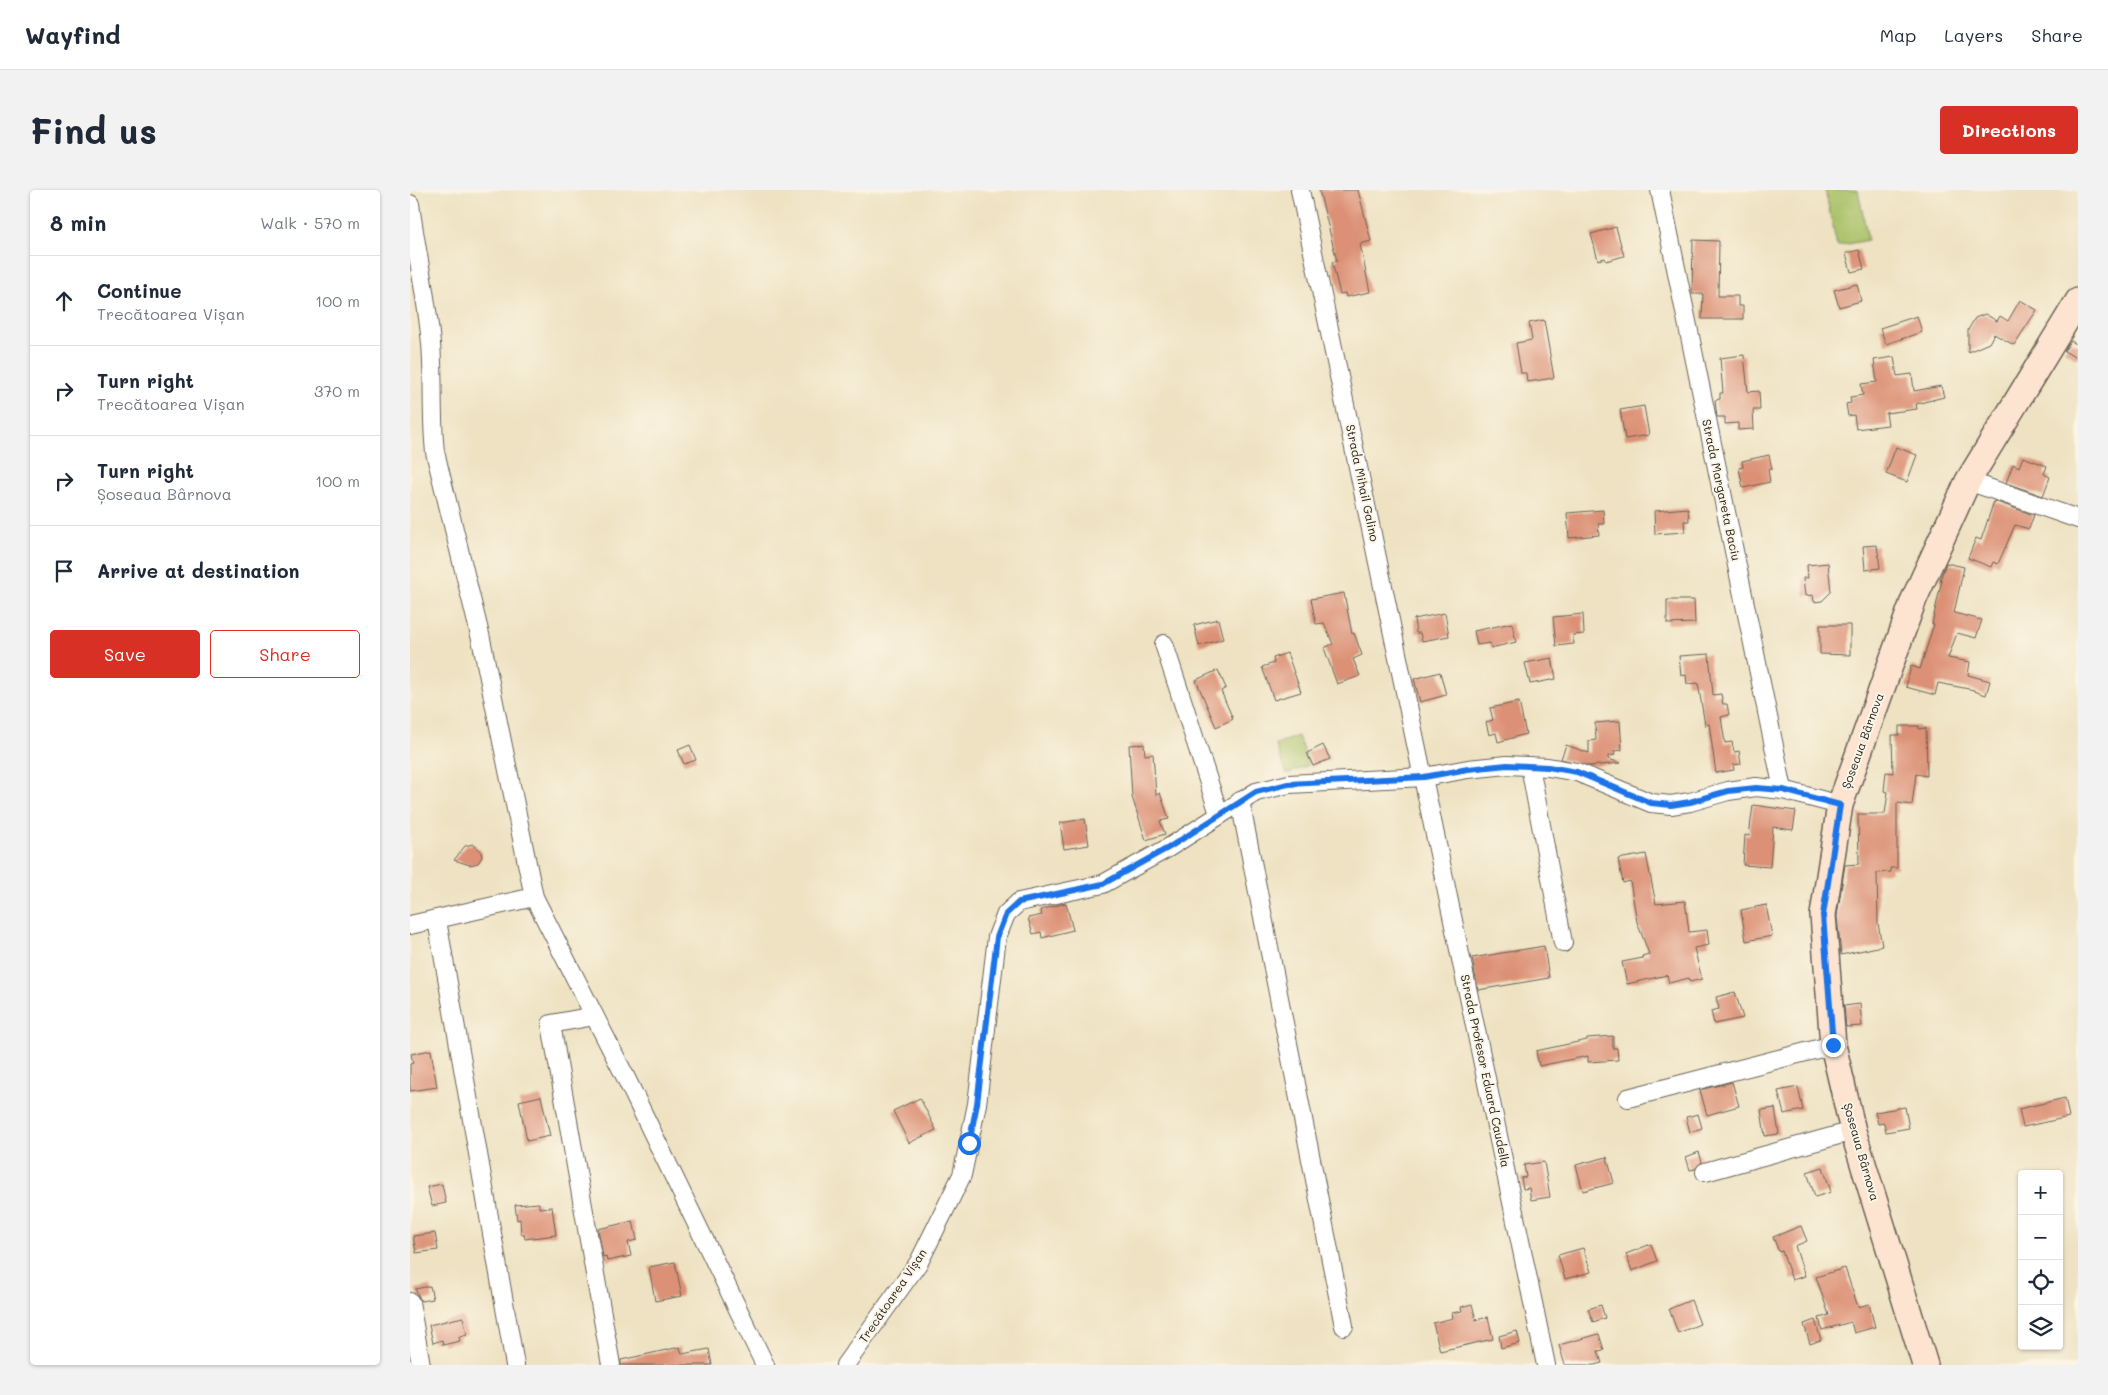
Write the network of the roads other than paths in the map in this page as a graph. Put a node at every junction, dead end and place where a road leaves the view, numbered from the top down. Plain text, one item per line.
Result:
1 (1300, 190) edge
2 (1660, 190) edge
3 (410, 204) edge
4 (2078, 301) edge
5 (1968, 481) junction
6 (2078, 519) edge
7 (1164, 644) dead end
8 (1530, 766) junction
9 (1424, 777) junction
10 (1783, 790) junction
11 (1240, 801) junction
12 (1840, 805) junction
13 (1219, 814) junction
14 (534, 897) junction
15 (437, 920) junction
16 (410, 925) edge
17 (1563, 943) dead end
18 (594, 1016) junction
19 (1833, 1045) junction
20 (1628, 1098) dead end
21 (1853, 1131) junction
22 (1705, 1172) dead end
23 (410, 1302) edge
24 (1344, 1326) dead end
25 (421, 1365) edge
26 (515, 1365) edge
27 (611, 1365) edge
28 (765, 1365) edge
29 (845, 1365) edge
30 (1546, 1365) edge
31 (1925, 1365) edge

1 - 9 street, Strada Mihail Galino
2 - 10 street, Strada Margareta Baciu
3 - 14 street
4 - 5 main road, Șoseaua Bârnova
5 - 6 street
5 - 12 main road, Șoseaua Bârnova
7 - 13 street
8 - 9 street, Trecătoarea Vișan
8 - 10 street, Trecătoarea Vișan
8 - 17 street
9 - 11 street, Trecătoarea Vișan
9 - 30 street, Strada Profesor Eduard Caudella
10 - 12 street, Trecătoarea Vișan
11 - 13 street, Trecătoarea Vișan
11 - 24 street
12 - 19 main road, Șoseaua Bârnova
13 - 29 street, Trecătoarea Vișan
14 - 15 street
14 - 18 street
15 - 16 street
15 - 26 street
18 - 27 street
18 - 28 street
19 - 20 street
19 - 21 main road, Șoseaua Bârnova
21 - 22 street
21 - 31 main road, Șoseaua Bârnova
23 - 25 street

